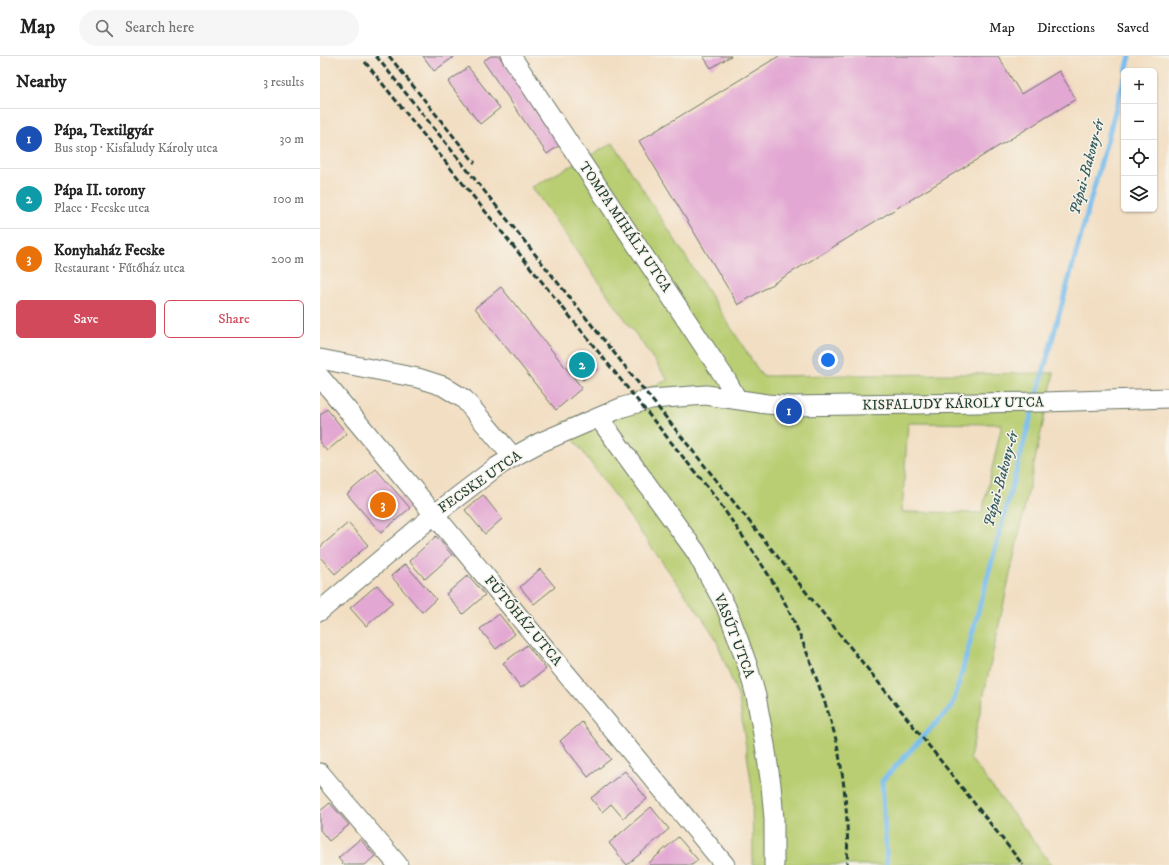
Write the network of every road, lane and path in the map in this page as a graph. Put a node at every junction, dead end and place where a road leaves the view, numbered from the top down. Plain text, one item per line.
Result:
1 (511, 56) edge
2 (320, 359) edge
3 (320, 377) edge
4 (1169, 398) edge
5 (737, 399) junction
6 (598, 418) junction
7 (513, 457) junction
8 (435, 514) junction
9 (320, 611) edge
10 (320, 773) edge
11 (398, 865) edge
12 (726, 865) edge
13 (774, 865) edge

1 - 5 street, TOMPA MIHÁLY UTCA
2 - 7 street
3 - 8 street, FŰTŐHÁZ UTCA
4 - 5 street, KISFALUDY KÁROLY UTCA
5 - 6 street, FECSKE UTCA
6 - 7 street, FECSKE UTCA
6 - 13 street, VASÚT UTCA
7 - 8 street, FECSKE UTCA
8 - 9 street, FECSKE UTCA
8 - 12 street, FŰTŐHÁZ UTCA
10 - 11 street

